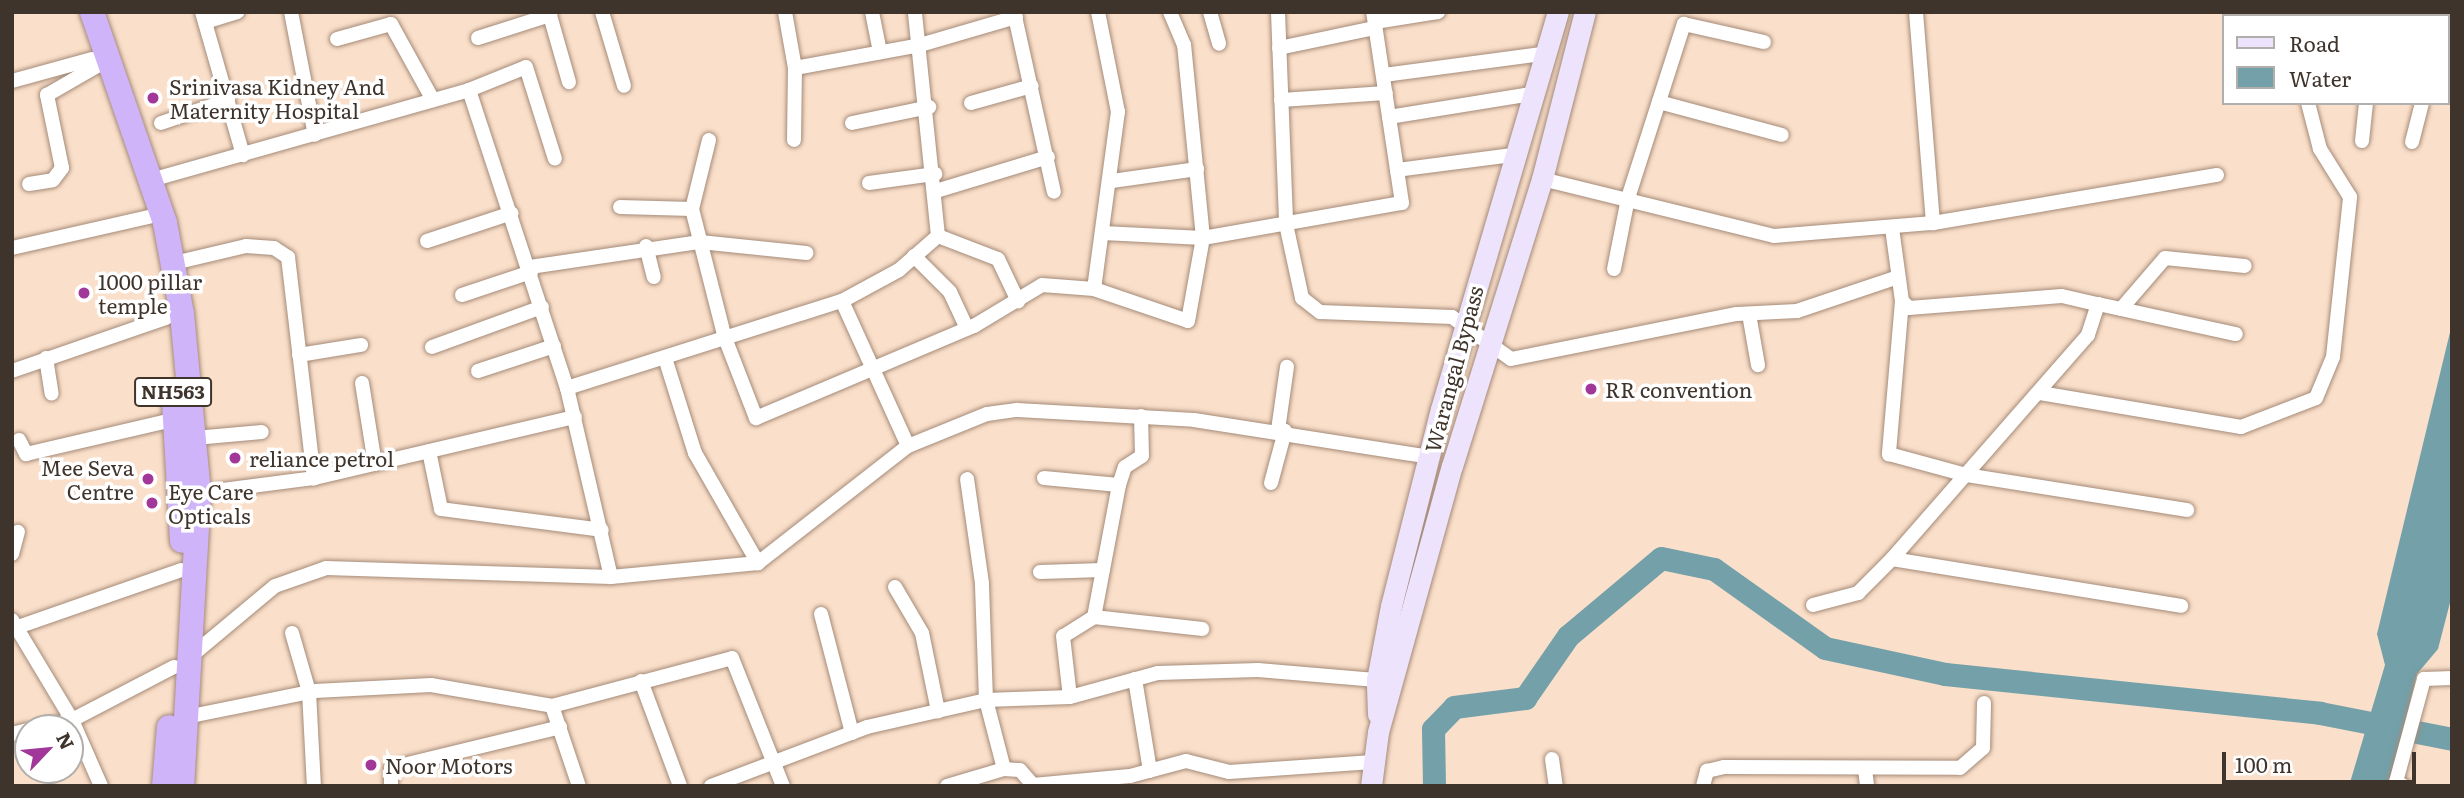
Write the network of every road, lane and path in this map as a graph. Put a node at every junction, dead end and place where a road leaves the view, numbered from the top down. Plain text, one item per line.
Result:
1 (78, 12) edge
2 (92, 12) edge
3 (238, 12) edge
4 (291, 12) edge
5 (603, 12) edge
6 (785, 12) edge
7 (872, 12) edge
8 (915, 12) edge
9 (1098, 12) edge
10 (1170, 12) edge
11 (1210, 12) edge
12 (1278, 12) edge
13 (1438, 12) edge
14 (1558, 12) edge
15 (1586, 12) edge
16 (1916, 12) edge
17 (549, 14) edge
18 (1015, 15) edge
19 (204, 17) edge
20 (386, 18) edge
21 (1687, 18) edge
22 (1374, 21) edge
23 (478, 38) dead end
24 (337, 39) dead end
25 (1765, 42) dead end
26 (1219, 44) dead end
27 (920, 45) junction
28 (1279, 48) junction
29 (880, 52) junction
30 (1542, 54) junction
31 (94, 62) junction
32 (796, 68) junction
33 (1384, 75) junction
34 (12, 81) edge
35 (569, 82) dead end
36 (624, 86) dead end
37 (1032, 86) junction
38 (469, 90) junction
39 (1386, 93) junction
40 (1531, 94) junction
41 (228, 100) junction
42 (433, 100) junction
43 (1281, 100) junction
44 (1659, 102) junction
45 (971, 103) dead end
46 (2309, 105) edge
47 (2366, 105) edge
48 (2421, 105) edge
49 (929, 107) junction
50 (1389, 117) junction
51 (161, 123) dead end
52 (852, 123) dead end
53 (315, 135) junction
54 (1782, 135) dead end
55 (709, 140) dead end
56 (794, 140) dead end
57 (2362, 141) dead end
58 (2412, 142) dead end
59 (243, 155) junction
60 (1513, 155) junction
61 (1048, 157) junction
62 (555, 159) dead end
63 (1197, 169) junction
64 (1397, 170) junction
65 (935, 174) junction
66 (2217, 175) dead end
67 (1542, 179) junction
68 (151, 180) junction
69 (1112, 181) junction
70 (869, 183) dead end
71 (29, 184) dead end
72 (936, 191) junction
73 (1055, 192) dead end
74 (1628, 198) junction
75 (620, 207) dead end
76 (692, 209) junction
77 (512, 213) junction
78 (149, 217) junction
79 (1933, 223) junction
80 (1286, 224) junction
81 (1892, 228) junction
82 (1103, 233) junction
83 (938, 236) junction
84 (1203, 238) junction
85 (427, 241) dead end
86 (700, 242) junction
87 (646, 246) junction
88 (12, 248) edge
89 (806, 253) dead end
90 (914, 256) junction
91 (174, 263) junction
92 (2245, 266) dead end
93 (1614, 269) dead end
94 (531, 270) junction
95 (654, 277) dead end
96 (1898, 277) junction
97 (1094, 289) junction
98 (462, 295) dead end
99 (842, 301) junction
100 (1018, 301) junction
101 (1902, 301) junction
102 (2098, 304) junction
103 (542, 307) junction
104 (2120, 309) junction
105 (1749, 314) junction
106 (166, 318) junction
107 (1452, 318) junction
108 (967, 328) junction
109 (2235, 334) dead end
110 (725, 338) junction
111 (361, 345) dead end
112 (554, 346) junction
113 (432, 347) dead end
114 (1489, 349) junction
115 (299, 355) junction
116 (46, 358) junction
117 (665, 358) junction
118 (1758, 365) dead end
119 (871, 367) junction
120 (1287, 367) dead end
121 (12, 371) edge
122 (478, 371) dead end
123 (362, 383) dead end
124 (567, 388) junction
125 (51, 394) dead end
126 (2040, 394) junction
127 (1141, 416) junction
128 (575, 418) junction
129 (176, 419) junction
130 (1281, 431) junction
131 (262, 432) dead end
132 (195, 438) junction
133 (19, 440) dead end
134 (908, 446) junction
135 (429, 452) junction
136 (1430, 457) junction
137 (374, 464) junction
138 (1966, 475) junction
139 (314, 478) junction
140 (1044, 478) dead end
141 (967, 479) dead end
142 (1271, 483) dead end
143 (1119, 485) junction
144 (199, 493) junction
145 (2187, 510) dead end
146 (602, 530) junction
147 (18, 532) dead end
148 (12, 554) edge
149 (1892, 559) junction
150 (758, 563) junction
151 (181, 570) junction
152 (1103, 570) junction
153 (1040, 572) dead end
154 (611, 578) junction
155 (895, 587) dead end
156 (1813, 605) dead end
157 (2181, 606) dead end
158 (821, 614) dead end
159 (1094, 617) junction
160 (14, 625) edge
161 (1202, 629) dead end
162 (292, 633) dead end
163 (183, 662) junction
164 (2452, 678) edge
165 (1135, 679) junction
166 (1377, 680) junction
167 (641, 681) junction
168 (310, 692) junction
169 (1070, 697) junction
170 (986, 700) junction
171 (1984, 703) dead end
172 (552, 706) junction
173 (938, 711) junction
174 (68, 714) edge
175 (83, 714) edge
176 (186, 718) junction
177 (559, 727) junction
178 (1378, 732) junction
179 (852, 733) junction
180 (84, 747) edge
181 (1552, 758) dead end
182 (774, 762) junction
183 (1373, 762) junction
184 (1004, 769) junction
185 (1865, 769) junction
186 (1150, 771) junction
187 (2400, 784) edge
188 (101, 786) edge
189 (164, 786) edge
190 (181, 786) edge
191 (314, 786) edge
192 (391, 786) edge
193 (579, 786) edge
194 (680, 786) edge
195 (711, 786) edge
196 (783, 786) edge
197 (947, 786) edge
198 (1371, 786) edge
199 (1556, 786) edge
200 (1703, 786) edge
201 (1867, 786) edge

1 - 31 highway, NH563
2 - 68 highway, NH563
3 - 19 street
4 - 53 street
5 - 36 street
6 - 32 street
7 - 29 street
8 - 27 street
9 - 69 street
10 - 63 street
11 - 26 street
12 - 28 street
13 - 22 street
14 - 30 main road, Warangal Bypass
15 - 67 main road
16 - 79 street
17 - 23 street
17 - 35 street
18 - 27 street
18 - 37 street
19 - 41 street
20 - 24 street
20 - 42 street
21 - 25 street
21 - 44 street
22 - 28 street
22 - 33 street
27 - 29 street
27 - 49 street
28 - 43 street
29 - 32 street
30 - 33 street
30 - 40 main road, Warangal Bypass
31 - 34 street
31 - 71 street
31 - 78 highway, NH563
32 - 56 street
33 - 39 street
37 - 45 street
37 - 61 street
38 - 42 street
38 - 62 street
38 - 77 street
39 - 43 street
39 - 50 street
40 - 50 street
40 - 60 main road, Warangal Bypass
41 - 51 street
41 - 59 street
42 - 53 street
43 - 80 street
44 - 54 street
44 - 74 street
46 - 126 street
47 - 57 street
48 - 58 street
49 - 52 street
49 - 65 street
50 - 64 street
53 - 59 street
55 - 76 street
59 - 68 street
60 - 64 street
60 - 107 main road, Warangal Bypass
61 - 72 street
61 - 73 street
63 - 69 street
63 - 84 street
64 - 80 street
65 - 70 street
65 - 72 street
66 - 79 street
67 - 74 street
67 - 114 main road
68 - 91 highway, NH563
69 - 82 street
72 - 83 street
74 - 81 street
74 - 93 street
75 - 76 street
76 - 86 street
77 - 85 street
77 - 94 street
78 - 88 street
78 - 106 highway, NH563
79 - 81 street
80 - 84 street
80 - 107 street
81 - 96 street
82 - 84 street
82 - 97 street
83 - 90 street
83 - 100 street
84 - 97 street
86 - 87 street
86 - 89 street
86 - 110 street
87 - 94 street
87 - 95 street
90 - 99 street
90 - 108 street
91 - 115 street
91 - 132 highway, NH563
92 - 104 street
94 - 98 street
94 - 103 street
96 - 101 street
96 - 105 street
97 - 100 street
99 - 110 street
99 - 119 street
100 - 108 street
101 - 102 street
101 - 138 street
102 - 104 street
102 - 126 street
103 - 112 street
103 - 113 street
104 - 109 street
105 - 114 street
105 - 118 street
106 - 116 street
106 - 129 highway, NH563
107 - 114 street
107 - 136 main road, Warangal Bypass
108 - 119 street
110 - 117 street
110 - 119 street
111 - 115 street
112 - 122 street
112 - 124 street
114 - 178 main road
115 - 139 street
116 - 121 street
116 - 125 street
117 - 124 street
117 - 150 street
119 - 134 street
120 - 130 street
123 - 137 street
124 - 128 street
126 - 138 street
127 - 130 street
127 - 134 street
127 - 143 street
128 - 135 street
128 - 146 street
129 - 133 street
129 - 151 highway, NH563
130 - 136 street
130 - 142 street
131 - 132 street
132 - 144 highway, NH563
134 - 150 street
135 - 137 street
135 - 146 street
136 - 166 main road, Warangal Bypass
137 - 139 street
138 - 145 street
138 - 149 street
139 - 144 street
140 - 143 street
141 - 170 street
143 - 152 street
144 - 163 highway, NH563
146 - 154 street
147 - 148 street
149 - 156 street
149 - 157 street
150 - 154 street
151 - 160 street
151 - 163 highway, NH563
152 - 153 street
152 - 159 street
154 - 163 street
155 - 173 street
158 - 179 street
159 - 161 street
159 - 169 street
160 - 174 street
162 - 168 street
163 - 175 street
163 - 176 highway, NH563
163 - 189 highway, NH563
164 - 187 street
165 - 166 street
165 - 169 street
165 - 186 street
166 - 178 main road, Warangal Bypass
167 - 172 street
167 - 182 street
167 - 194 street
168 - 172 street
168 - 176 street
168 - 191 street
169 - 170 street
170 - 173 street
170 - 184 street
171 - 185 street
172 - 177 street
173 - 179 street
176 - 190 highway, NH563
177 - 192 street
177 - 193 street
178 - 183 main road
179 - 182 street
180 - 188 street
181 - 199 street
182 - 195 street
182 - 196 street
183 - 186 street
183 - 198 main road
184 - 186 street
184 - 197 street
185 - 200 street
185 - 201 street

